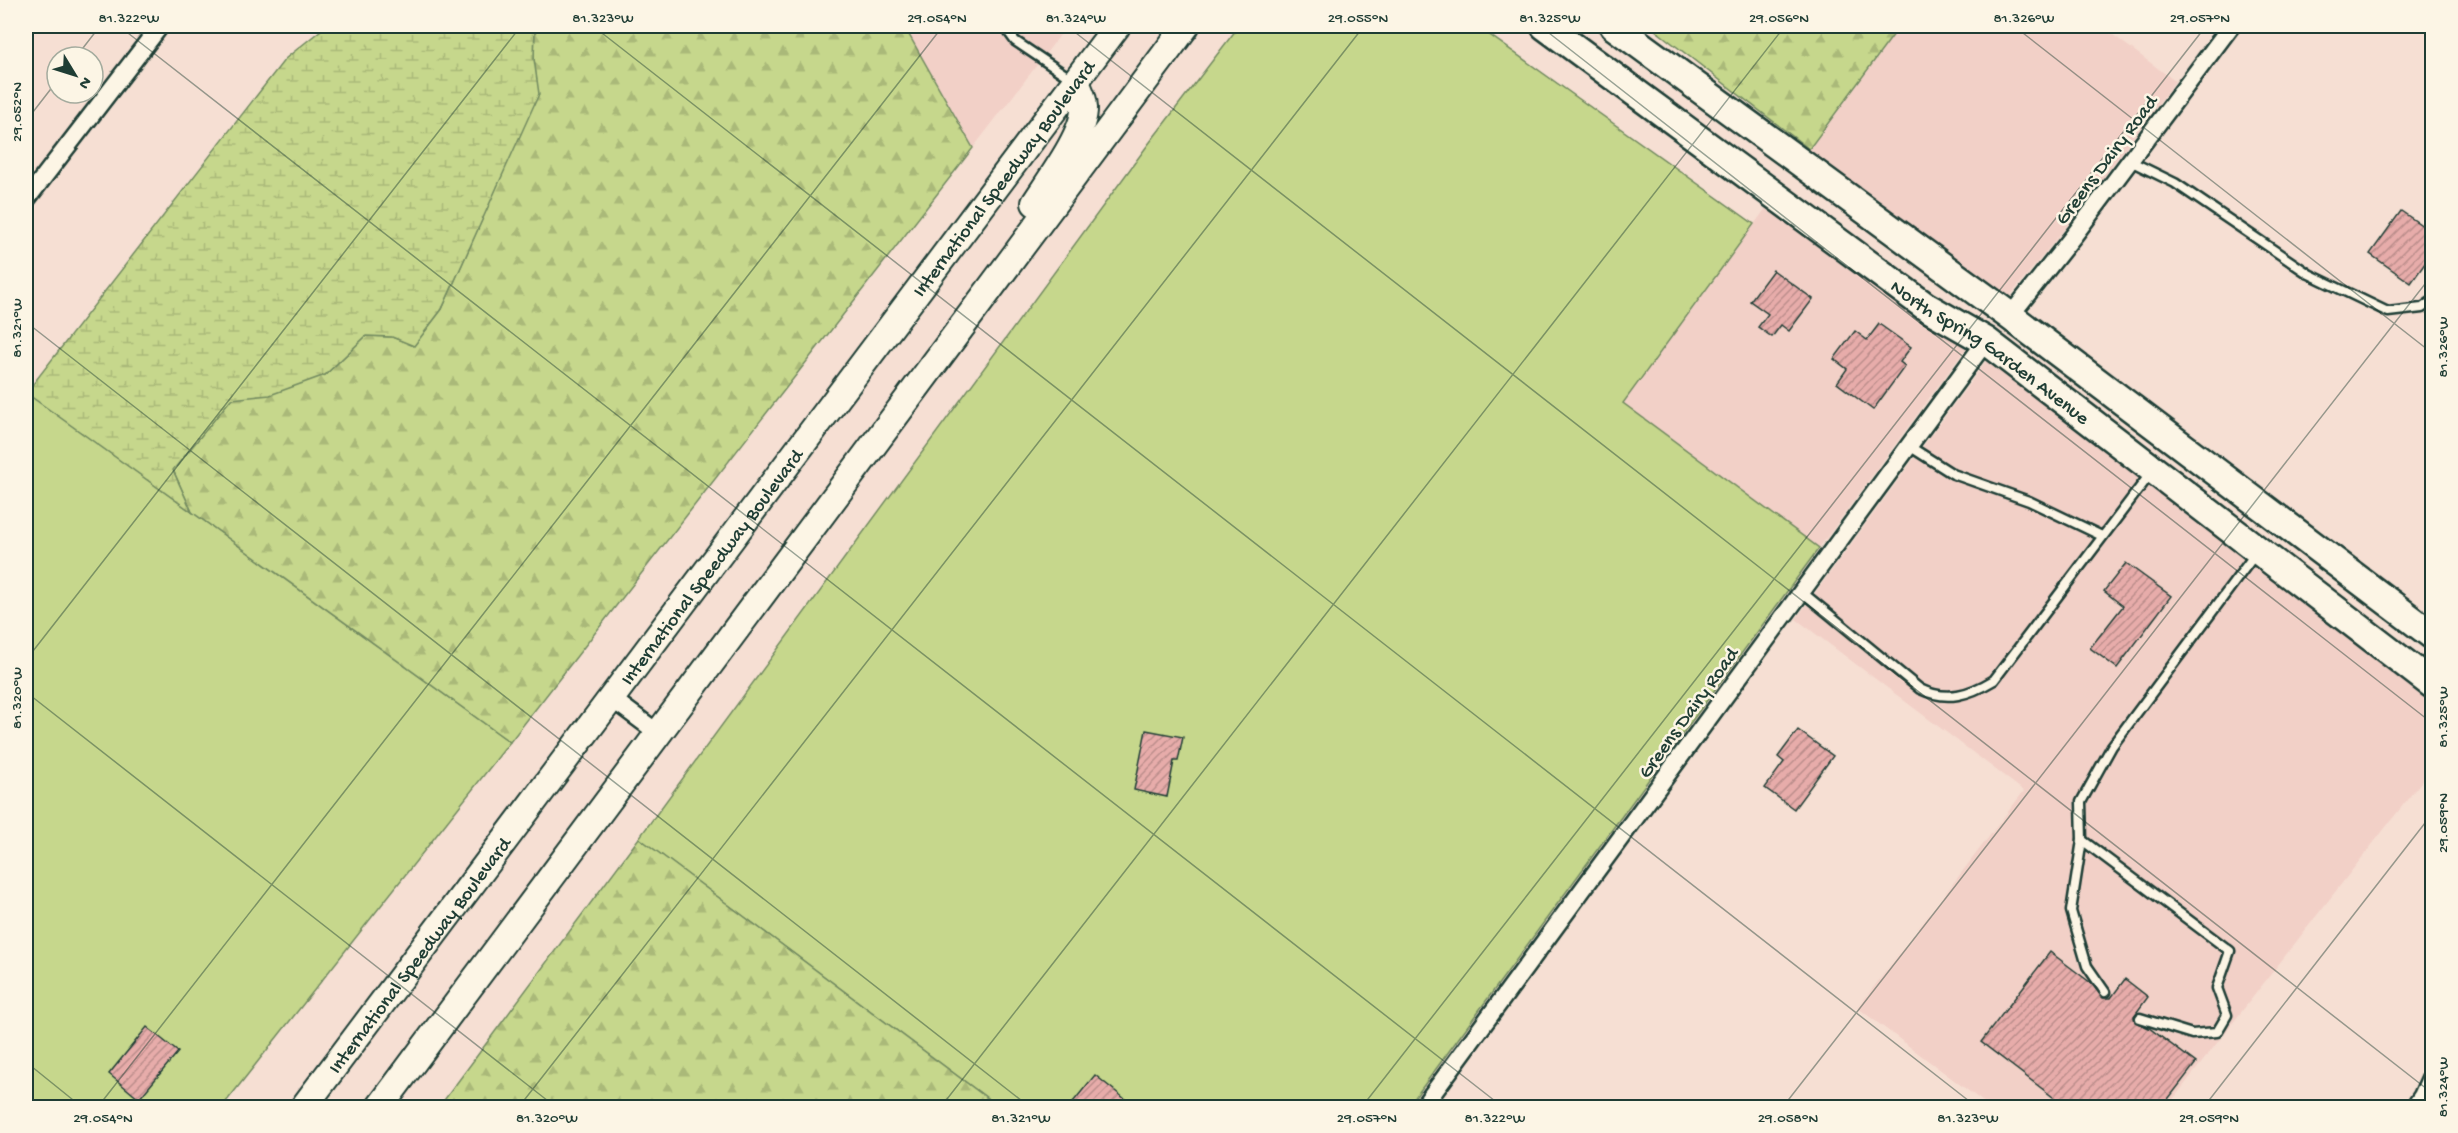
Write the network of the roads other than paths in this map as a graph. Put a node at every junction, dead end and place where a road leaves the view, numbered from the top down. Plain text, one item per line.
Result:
1 (158, 26) edge
2 (1004, 26) edge
3 (1117, 26) edge
4 (1186, 26) edge
5 (1545, 26) edge
6 (1614, 26) edge
7 (2231, 26) edge
8 (1075, 81) junction
9 (2130, 161) junction
10 (26, 200) edge
11 (2433, 301) edge
12 (1925, 306) junction
13 (2010, 316) junction
14 (1986, 341) junction
15 (939, 356) junction
16 (2073, 364) junction
17 (1909, 446) junction
18 (2153, 470) junction
19 (2102, 536) junction
20 (2258, 550) junction
21 (1802, 592) junction
22 (2433, 635) edge
23 (2433, 684) edge
24 (611, 698) junction
25 (658, 733) junction
26 (2082, 840) junction
27 (2105, 992) dead end
28 (2140, 1018) dead end
29 (2433, 1074) edge
30 (303, 1107) edge
31 (379, 1107) edge
32 (1422, 1107) edge
33 (2414, 1107) edge

1 - 10 street
2 - 8 lane
3 - 8 main road, International Speedway Boulevard
4 - 15 main road
5 - 12 highway, North Spring Garden Avenue
6 - 13 highway, North Spring Garden Avenue
7 - 9 street, Greens Dairy Road
8 - 15 main road
8 - 24 main road, International Speedway Boulevard
9 - 11 lane
9 - 13 street, Greens Dairy Road
12 - 13 highway
12 - 14 highway, North Spring Garden Avenue
13 - 16 highway, North Spring Garden Avenue
14 - 16 highway
14 - 17 street, Greens Dairy Road
14 - 18 highway, North Spring Garden Avenue
15 - 25 main road
16 - 22 highway, North Spring Garden Avenue
17 - 19 lane
17 - 21 street, Greens Dairy Road
18 - 19 lane
18 - 20 highway, North Spring Garden Avenue
19 - 21 lane
20 - 23 highway, North Spring Garden Avenue
20 - 26 lane
21 - 32 street, Greens Dairy Road
24 - 25 street
24 - 30 main road, International Speedway Boulevard
25 - 31 main road
26 - 27 lane
26 - 28 lane
29 - 33 street

